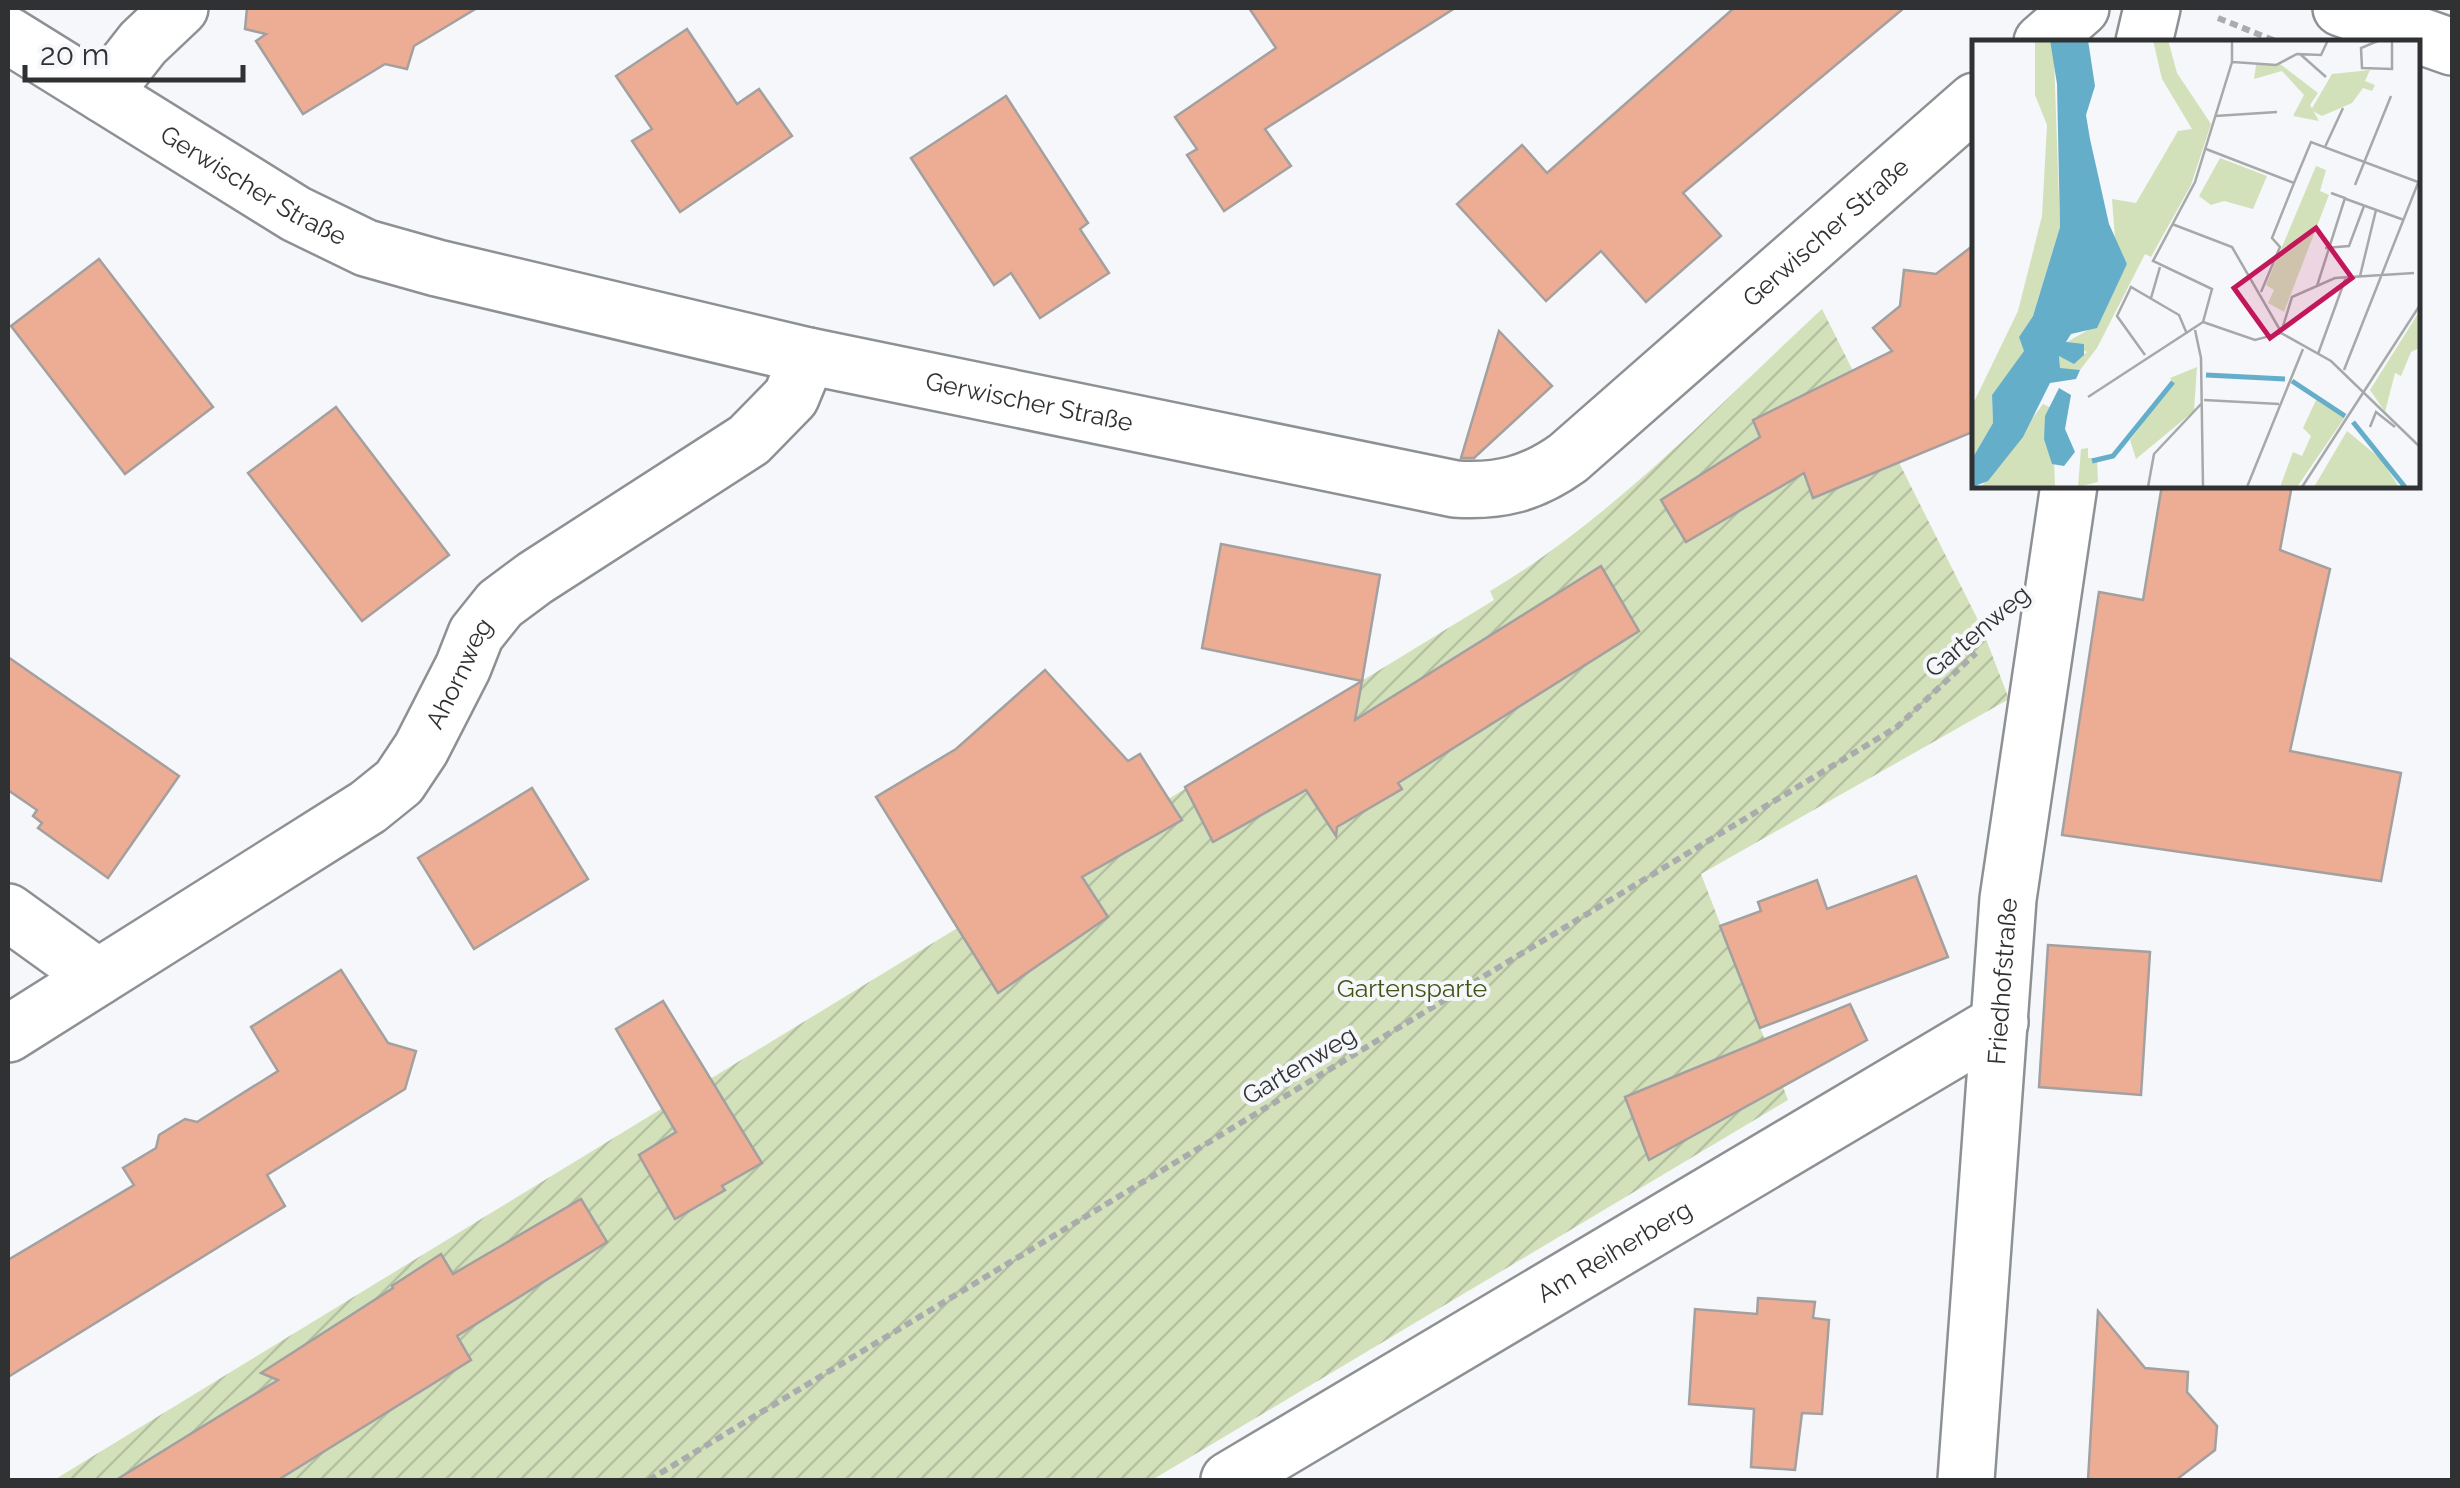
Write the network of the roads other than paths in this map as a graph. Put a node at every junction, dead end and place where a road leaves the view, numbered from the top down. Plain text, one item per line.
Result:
1 (180, 8) edge
2 (2082, 8) edge
3 (2152, 8) edge
4 (2341, 8) edge
5 (8, 34) edge
6 (2044, 40) edge
7 (2144, 40) edge
8 (2452, 47) edge
9 (103, 94) junction
10 (1972, 104) edge
11 (808, 356) junction
12 (2068, 488) edge
13 (8, 912) edge
14 (98, 977) junction
15 (2000, 1022) junction
16 (8, 1034) edge
17 (1229, 1480) edge
18 (1966, 1480) edge

1 - 9 street
2 - 6 street
3 - 7 street
4 - 8 street
5 - 9 street, Gerwischer Straße
9 - 11 street, Gerwischer Straße
10 - 11 street, Gerwischer Straße
11 - 14 street, Ahornweg
12 - 15 street, Friedhofstraße
13 - 14 street
14 - 16 street, Ahornweg
15 - 17 street, Am Reiherberg
15 - 18 street, Friedhofstraße

